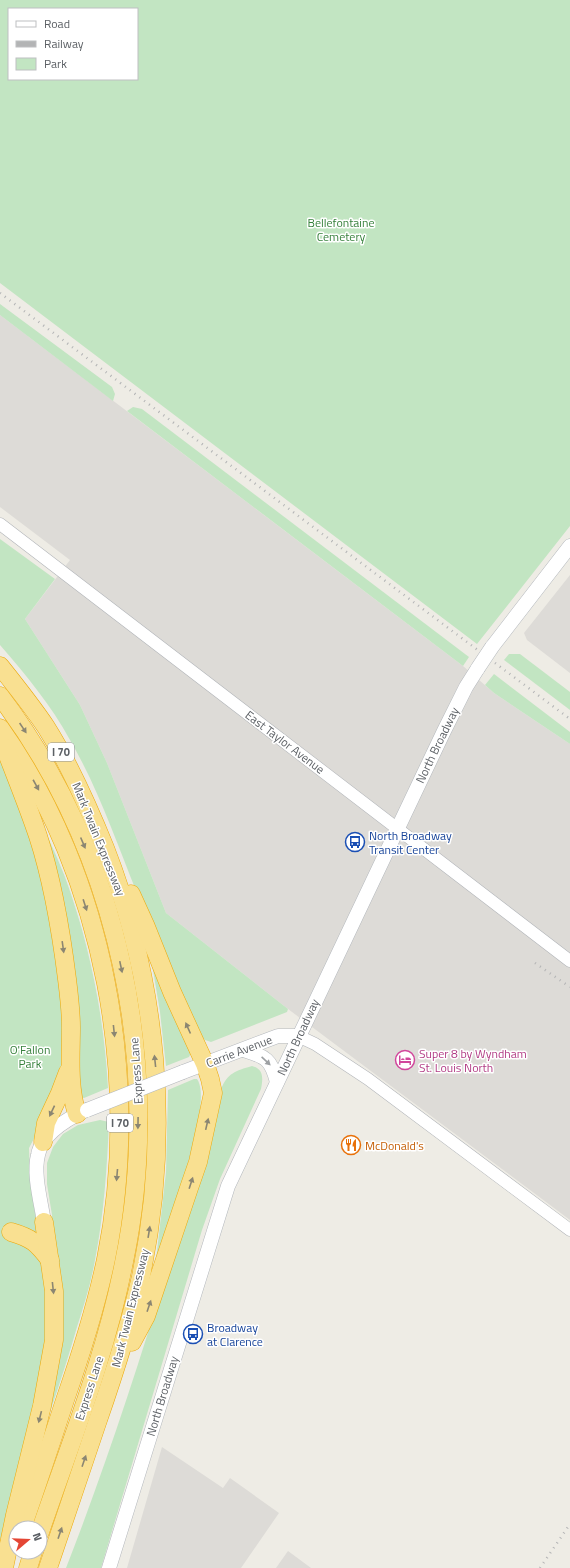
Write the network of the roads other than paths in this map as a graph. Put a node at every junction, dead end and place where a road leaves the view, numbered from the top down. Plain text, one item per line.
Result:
1 (0, 524) edge
2 (570, 546) edge
3 (0, 666) edge
4 (0, 696) edge
5 (0, 728) edge
6 (0, 736) edge
7 (398, 828) junction
8 (100, 835) junction
9 (570, 961) edge
10 (298, 1036) junction
11 (244, 1050) junction
12 (70, 1062) junction
13 (205, 1064) junction
14 (277, 1082) junction
15 (82, 1112) junction
16 (43, 1142) junction
17 (44, 1222) joint
18 (570, 1230) edge
19 (11, 1232) dead end
20 (50, 1261) junction
21 (112, 1379) junction
22 (25, 1520) edge
23 (44, 1520) edge
24 (4, 1568) edge
25 (48, 1568) edge
26 (109, 1568) edge

1 - 7 street, East Taylor Avenue
2 - 7 main road, North Broadway, bridge
3 - 8 highway, Mark Twain Expressway / I 70
4 -> 23 highway, Express Lane
5 -> 22 highway, I 70
6 -> 12 highway
7 - 9 street, East Taylor Avenue
7 - 10 main road, North Broadway
13 -> 8 highway
21 -> 8 highway, Mark Twain Expressway / I 70
10 - 11 main road, Carrie Avenue
10 - 14 main road, North Broadway
10 - 18 street, Carrie Avenue
11 - 13 main road, Carrie Avenue
11 -> 14 main road
12 - 15 highway
12 -> 16 highway
13 - 15 main road, Carrie Avenue, bridge
21 -> 13 highway
14 - 26 main road, North Broadway
15 - 16 main road, Carrie Avenue
16 - 17 main road, Carrie Avenue
17 - 20 highway
19 - 20 highway
20 -> 24 highway
25 -> 21 highway, Mark Twain Expressway / I 70

